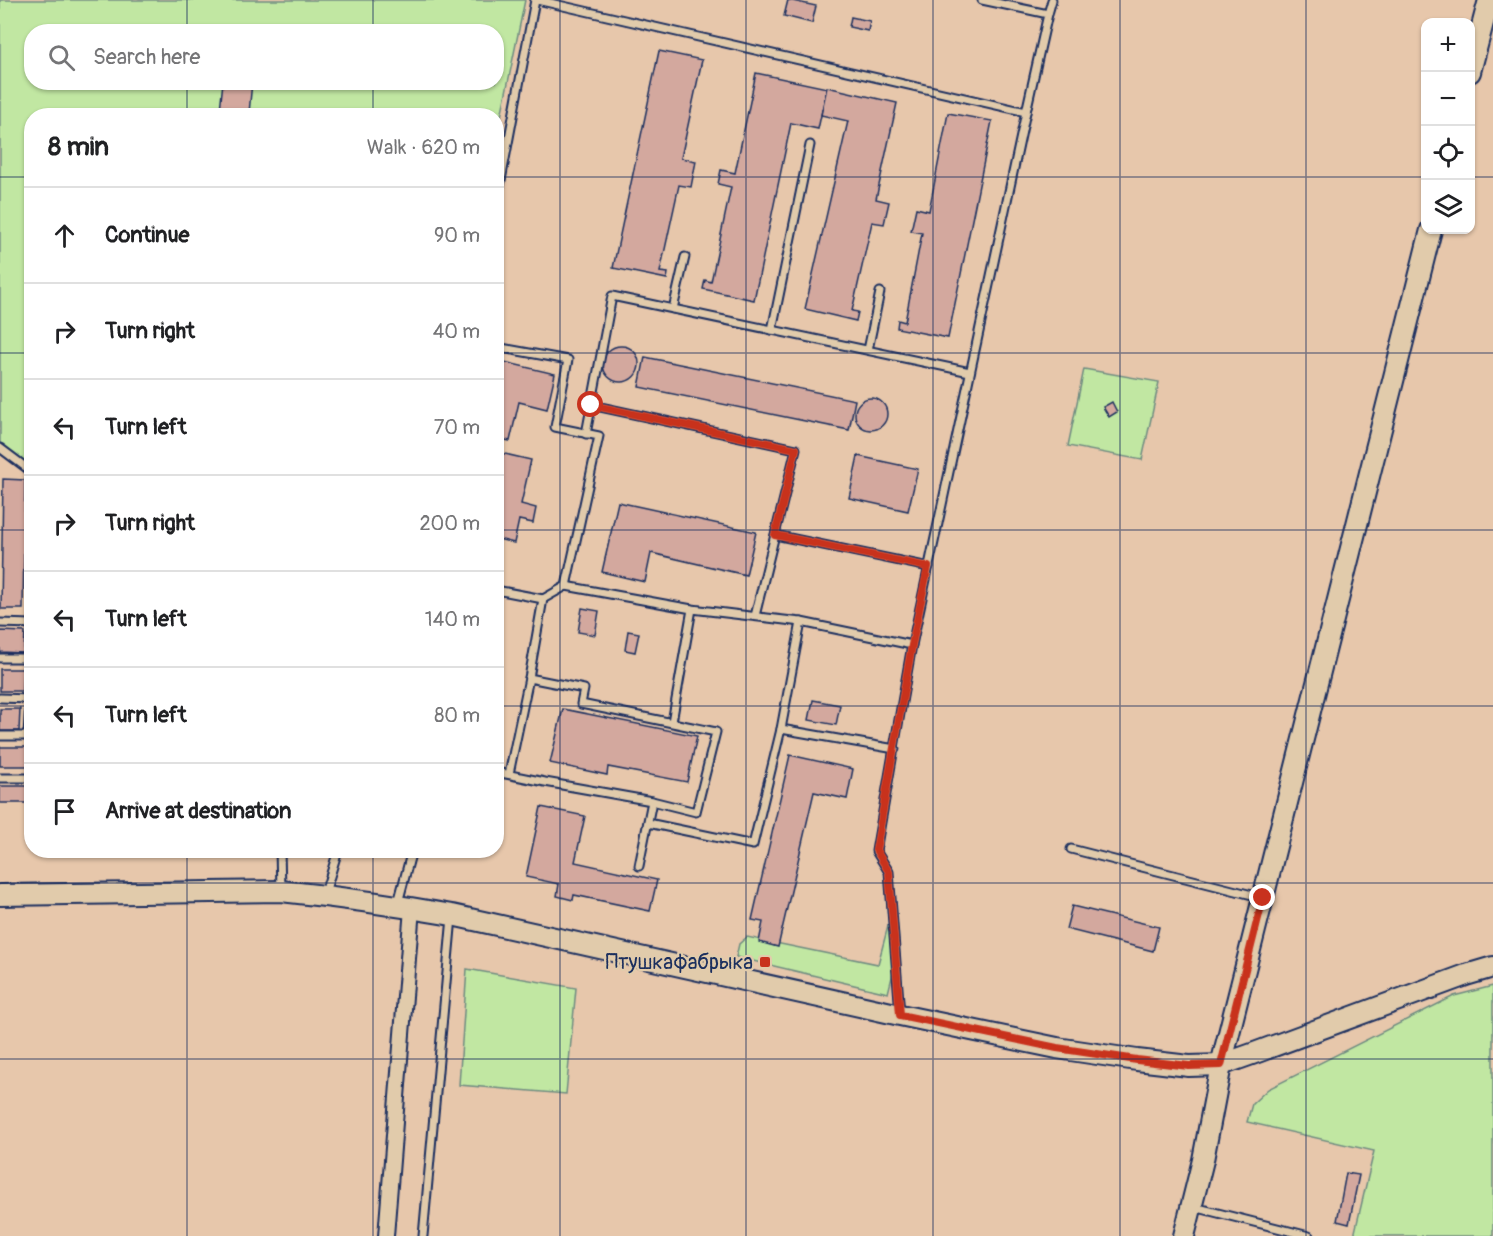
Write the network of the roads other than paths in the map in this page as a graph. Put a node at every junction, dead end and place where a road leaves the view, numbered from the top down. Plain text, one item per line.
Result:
1 (536, 0) edge
2 (982, 0) edge
3 (1052, 0) edge
4 (1489, 0) edge
5 (1048, 14) junction
6 (1475, 53) edge
7 (1026, 112) junction
8 (810, 145) dead end
9 (504, 166) edge
10 (1430, 234) edge
11 (685, 257) dead end
12 (880, 292) dead end
13 (674, 309) junction
14 (771, 330) junction
15 (504, 348) edge
16 (868, 350) junction
17 (970, 372) junction
18 (591, 405) junction
19 (586, 434) junction
20 (0, 448) edge
21 (24, 465) edge
22 (775, 535) junction
23 (928, 567) junction
24 (566, 586) junction
25 (504, 592) edge
26 (543, 599) junction
27 (692, 609) junction
28 (755, 616) junction
29 (0, 622) edge
30 (801, 622) junction
31 (24, 624) edge
32 (912, 645) junction
33 (0, 658) edge
34 (24, 658) edge
35 (529, 678) junction
36 (0, 698) edge
37 (24, 699) edge
38 (672, 722) junction
39 (781, 729) junction
40 (0, 736) edge
41 (24, 736) edge
42 (895, 749) junction
43 (504, 773) edge
44 (509, 774) junction
45 (0, 778) edge
46 (24, 778) edge
47 (652, 801) junction
48 (648, 823) junction
49 (1071, 849) dead end
50 (280, 858) edge
51 (336, 858) edge
52 (411, 858) edge
53 (639, 866) dead end
54 (281, 891) junction
55 (0, 895) edge
56 (325, 896) junction
57 (1263, 898) junction
58 (405, 906) junction
59 (452, 915) junction
60 (1493, 967) edge
61 (900, 1015) junction
62 (1221, 1065) junction
63 (1191, 1207) junction
64 (386, 1236) edge
65 (423, 1236) edge
66 (1185, 1236) edge
67 (1309, 1236) edge

1 - 7 lane
1 - 9 lane
2 - 5 lane
3 - 5 lane
4 - 6 main road
5 - 7 lane
7 - 17 lane
8 - 14 lane
10 - 57 main road
11 - 13 lane
12 - 16 lane
13 - 14 lane
13 - 18 lane
14 - 16 lane
15 - 19 lane
16 - 17 lane
17 - 23 lane
18 - 19 lane
18 - 22 lane
19 - 24 lane
20 - 21 lane
22 - 23 lane
22 - 28 lane
23 - 32 lane
24 - 26 lane
24 - 27 lane
25 - 26 lane
26 - 35 lane
27 - 28 lane
27 - 38 lane
28 - 30 lane
29 - 31 lane
30 - 32 lane
30 - 39 lane
32 - 42 lane
33 - 34 lane
35 - 38 lane
35 - 44 lane
36 - 37 lane
38 - 47 lane
39 - 42 lane
39 - 48 lane
40 - 41 lane
42 - 61 lane
43 - 44 lane
44 - 47 lane
45 - 46 lane
47 - 48 lane
48 - 53 lane
49 - 57 lane
50 - 54 lane
51 - 56 lane
52 - 58 lane
54 - 55 main road
54 - 56 main road
56 - 58 main road
57 - 62 main road
58 - 59 main road
58 - 64 street
59 - 61 main road
59 - 65 lane
60 - 62 main road
61 - 62 main road
62 - 63 main road
63 - 66 main road
63 - 67 lane

